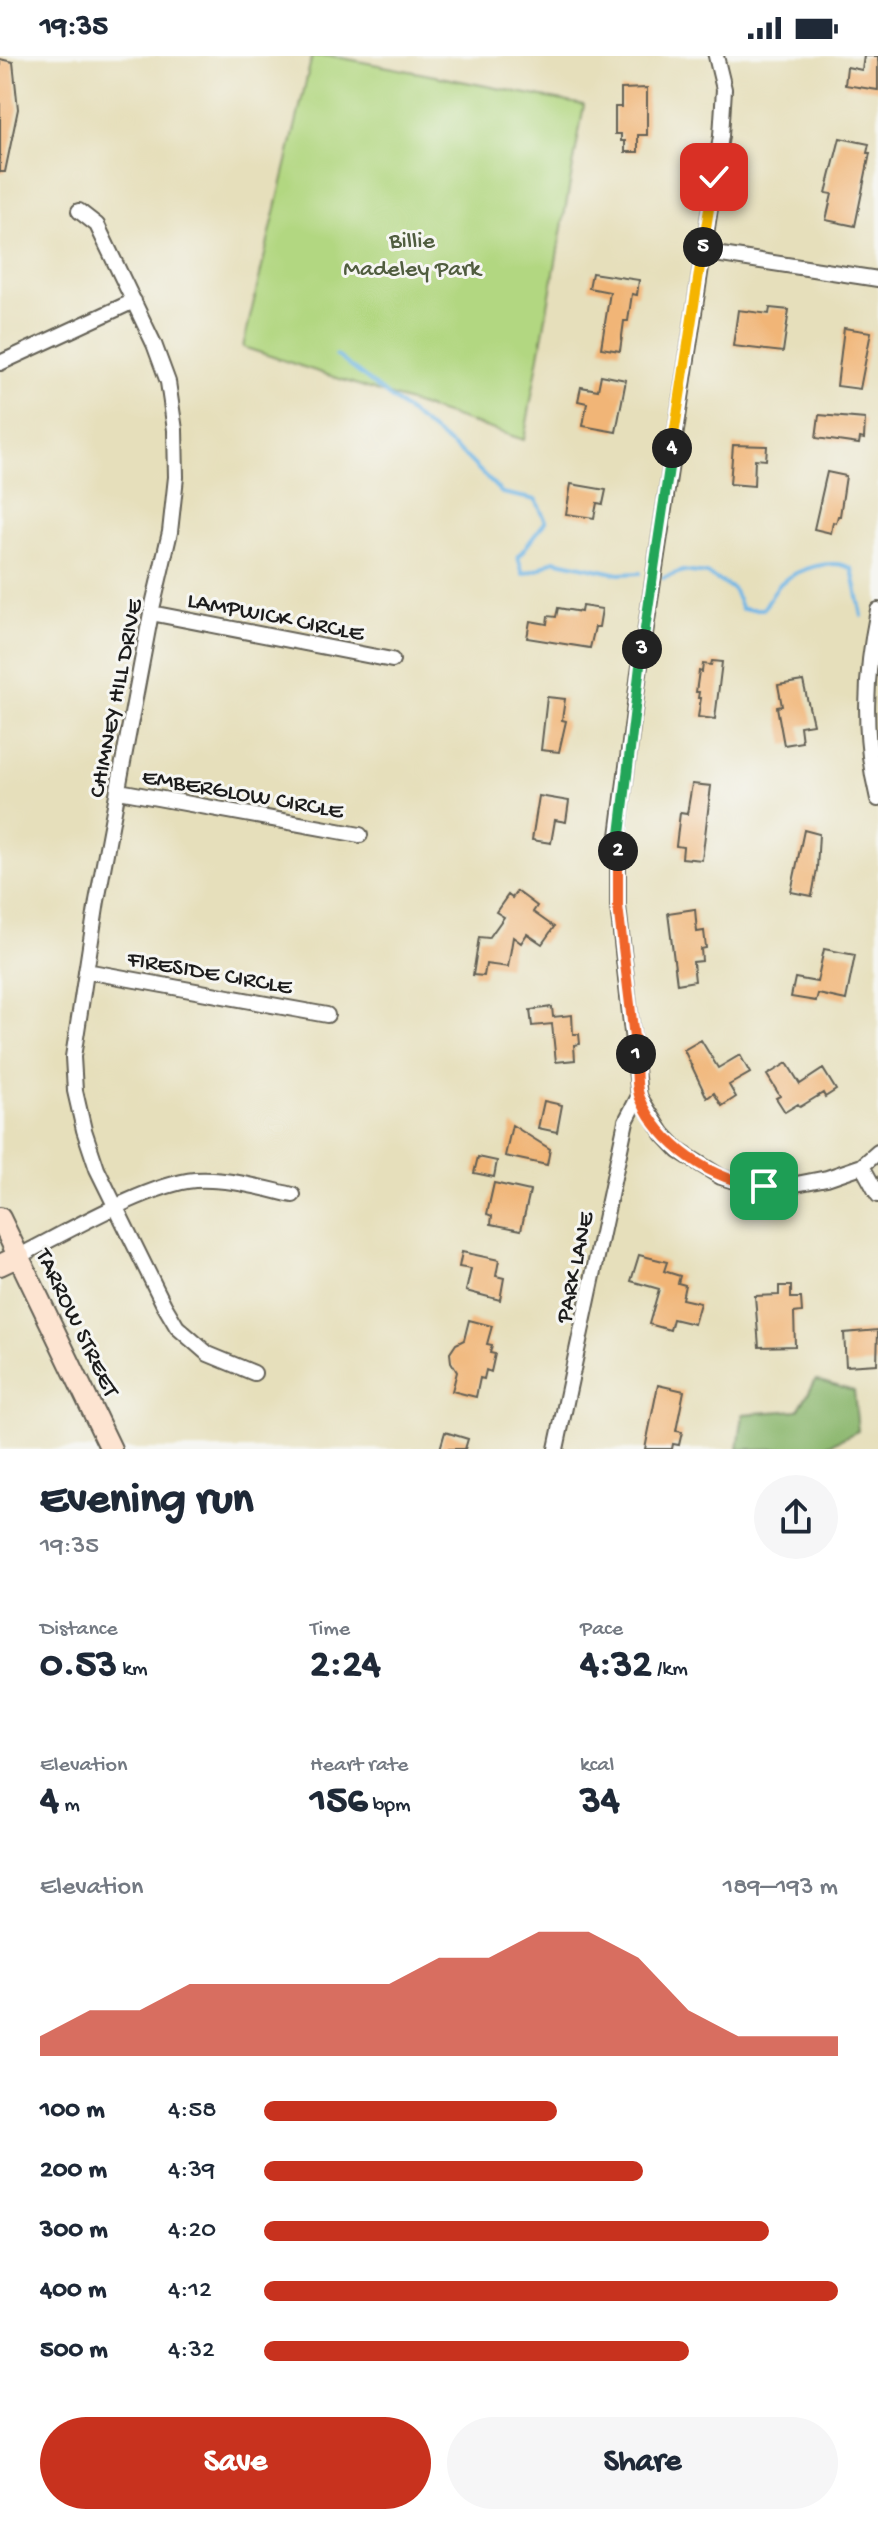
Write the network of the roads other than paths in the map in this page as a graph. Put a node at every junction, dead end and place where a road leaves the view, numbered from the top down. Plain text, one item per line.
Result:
1 (716, 56) edge
2 (79, 211) dead end
3 (702, 252) junction
4 (878, 279) edge
5 (134, 301) junction
6 (0, 363) edge
7 (878, 610) edge
8 (151, 613) junction
9 (392, 660) dead end
10 (119, 791) junction
11 (878, 799) edge
12 (360, 835) dead end
13 (86, 971) junction
14 (327, 1015) dead end
15 (639, 1096) junction
16 (878, 1152) edge
17 (862, 1166) junction
18 (293, 1195) dead end
19 (878, 1195) edge
20 (116, 1208) junction
21 (0, 1218) edge
22 (9, 1260) edge
23 (254, 1373) dead end
24 (111, 1449) edge
25 (556, 1449) edge

1 - 3 street
2 - 5 street, CHIMNEY HILL DRIVE
3 - 4 street
3 - 15 street
5 - 6 street
5 - 8 street, CHIMNEY HILL DRIVE
7 - 11 street
8 - 9 street, LAMPWICK CIRCLE
8 - 10 street, CHIMNEY HILL DRIVE
10 - 12 street, EMBERGLOW CIRCLE
10 - 13 street, CHIMNEY HILL DRIVE
13 - 14 street, FIRESIDE CIRCLE
13 - 20 street, CHIMNEY HILL DRIVE
15 - 17 street
15 - 25 street, PARK LANE
16 - 17 street
17 - 19 street
18 - 20 street
20 - 22 street
20 - 23 street, CHIMNEY HILL DRIVE
21 - 22 main road, TARROW STREET
22 - 24 main road, TARROW STREET

